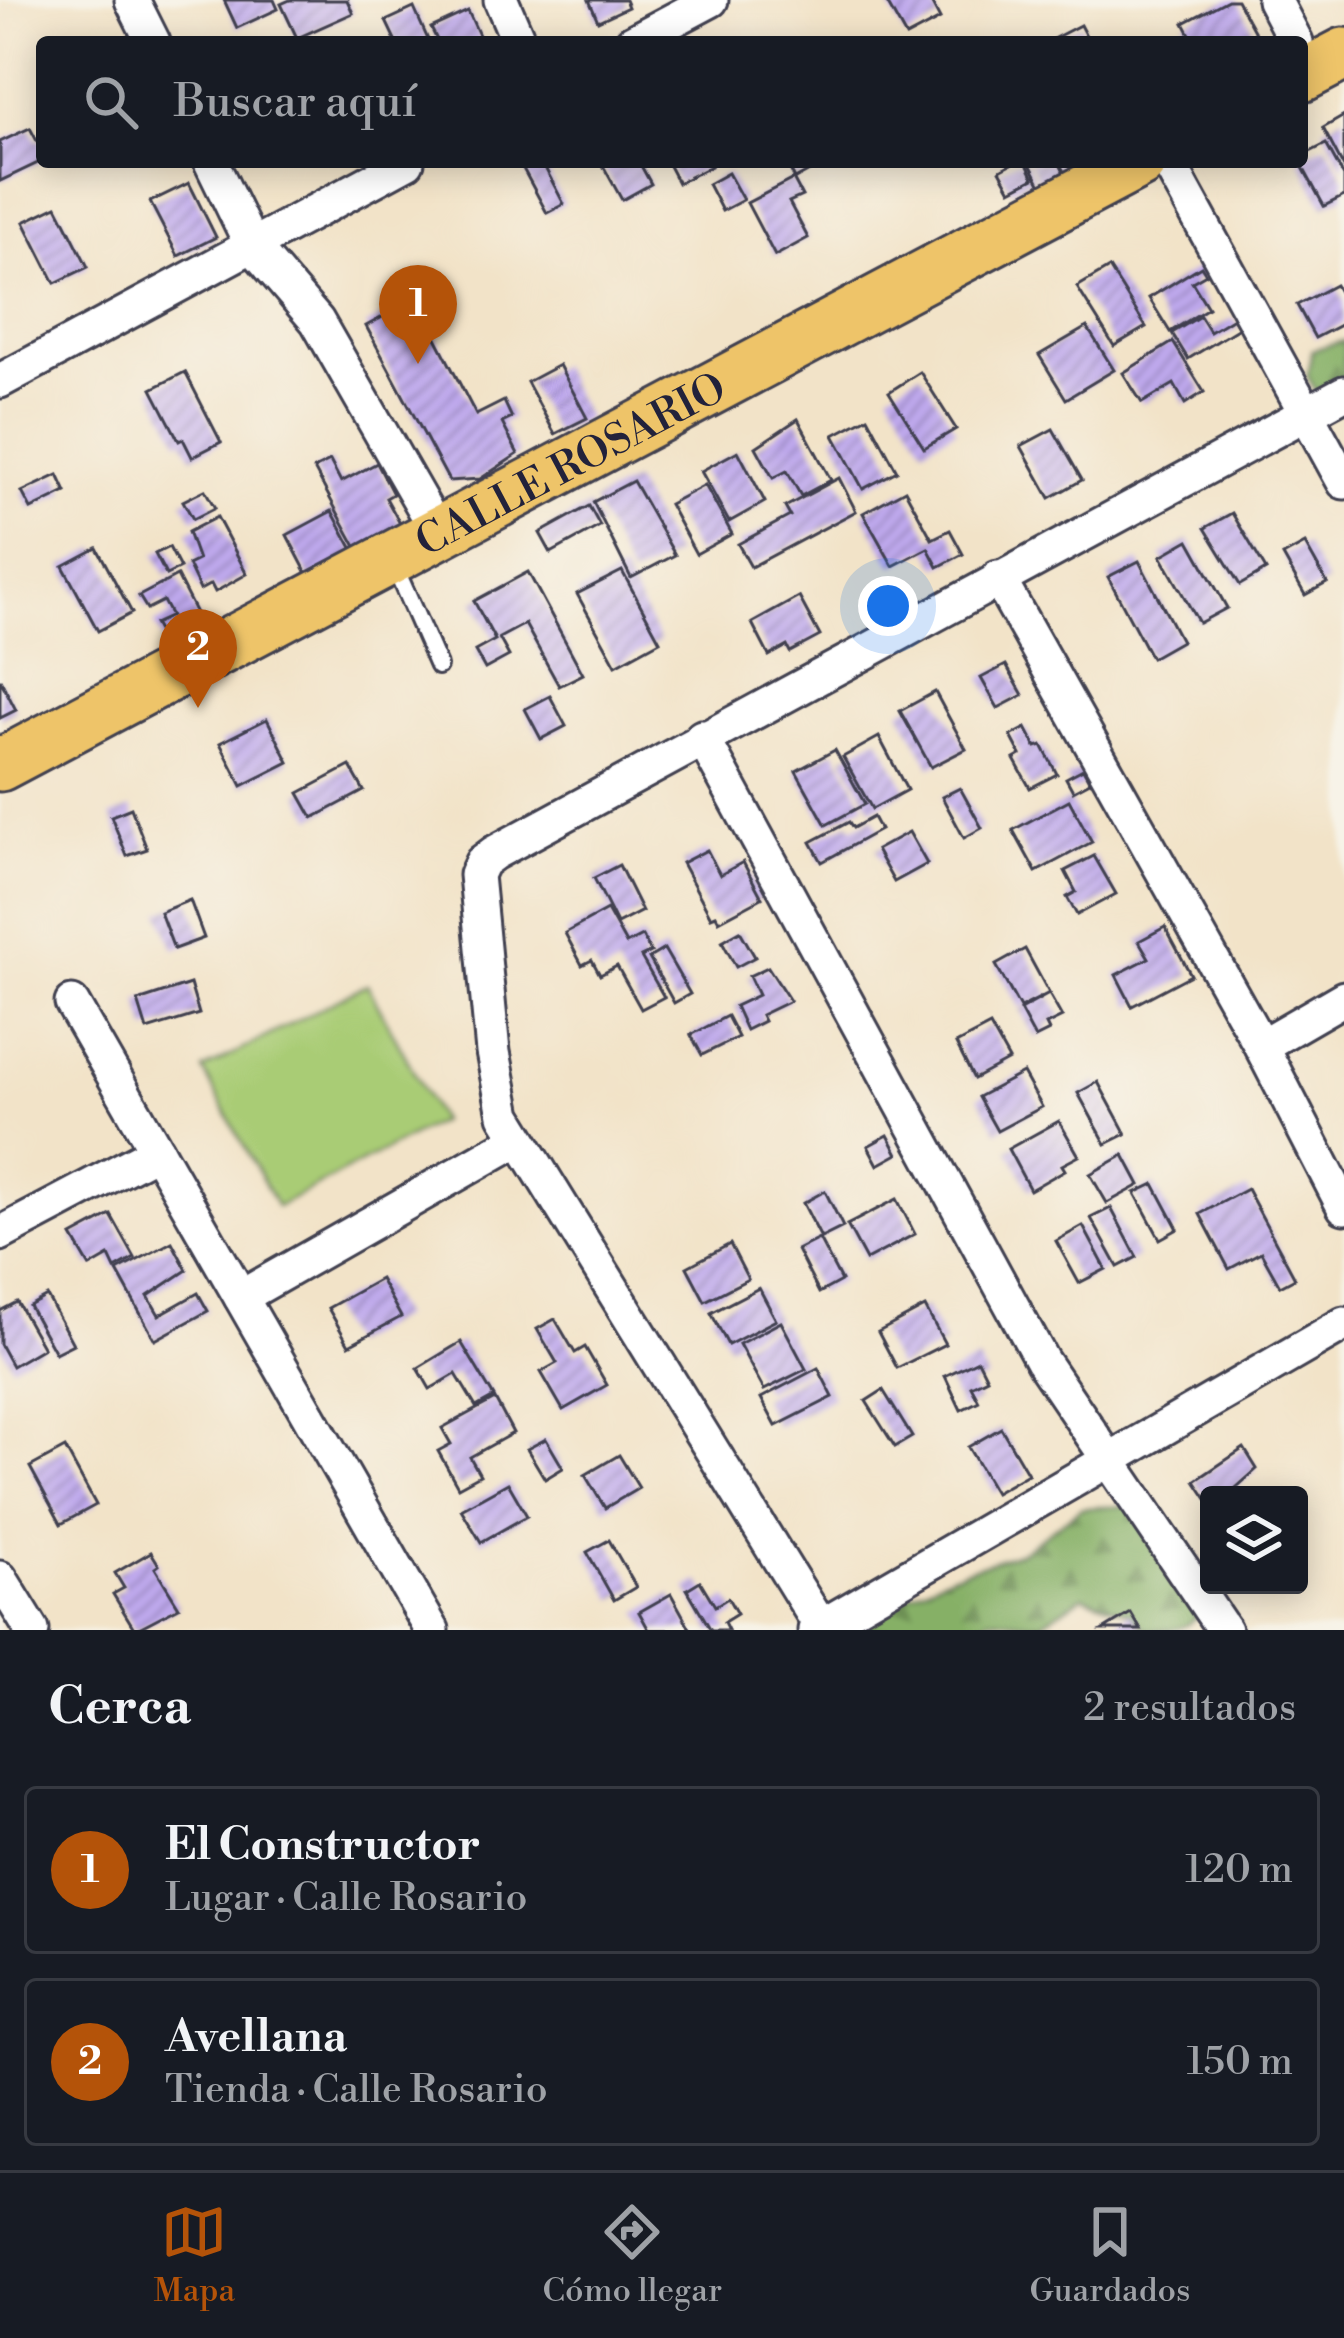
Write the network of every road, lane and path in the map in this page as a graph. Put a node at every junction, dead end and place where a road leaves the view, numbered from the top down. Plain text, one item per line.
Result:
1 (133, 0) edge
2 (501, 0) edge
3 (711, 0) edge
4 (1274, 0) edge
5 (150, 36) edge
6 (516, 36) edge
7 (643, 36) edge
8 (1297, 36) edge
9 (214, 168) edge
10 (395, 168) edge
11 (1129, 168) edge
12 (1171, 168) edge
13 (251, 244) junction
14 (0, 380) edge
15 (1344, 393) edge
16 (1306, 413) junction
17 (1344, 482) edge
18 (438, 532) junction
19 (391, 557) junction
20 (998, 578) junction
21 (438, 666) dead end
22 (702, 737) junction
23 (0, 765) edge
24 (1344, 998) edge
25 (72, 1003) dead end
26 (1261, 1046) junction
27 (517, 1140) junction
28 (157, 1151) junction
29 (1344, 1207) edge
30 (0, 1234) edge
31 (241, 1297) junction
32 (1344, 1324) edge
33 (1112, 1460) junction
34 (0, 1578) edge
35 (820, 1629) edge
36 (32, 1630) edge
37 (432, 1630) edge
38 (1224, 1630) edge

1 - 5 street
2 - 6 street
3 - 7 street
4 - 8 street
9 - 13 street
10 - 13 street
11 - 18 main road, CALLE ROSARIO
12 - 16 street
13 - 14 street
13 - 18 street
15 - 16 street
16 - 17 street
16 - 20 street
18 - 19 main road, CALLE ROSARIO
19 - 21 lane
19 - 23 main road, CALLE ROSARIO
20 - 22 street
20 - 26 street
22 - 27 street
22 - 33 street
24 - 26 street
25 - 28 street
26 - 29 street
27 - 31 street
27 - 35 street
28 - 30 street
28 - 31 street
31 - 37 street
32 - 33 street
33 - 35 street
33 - 38 street
34 - 36 street

